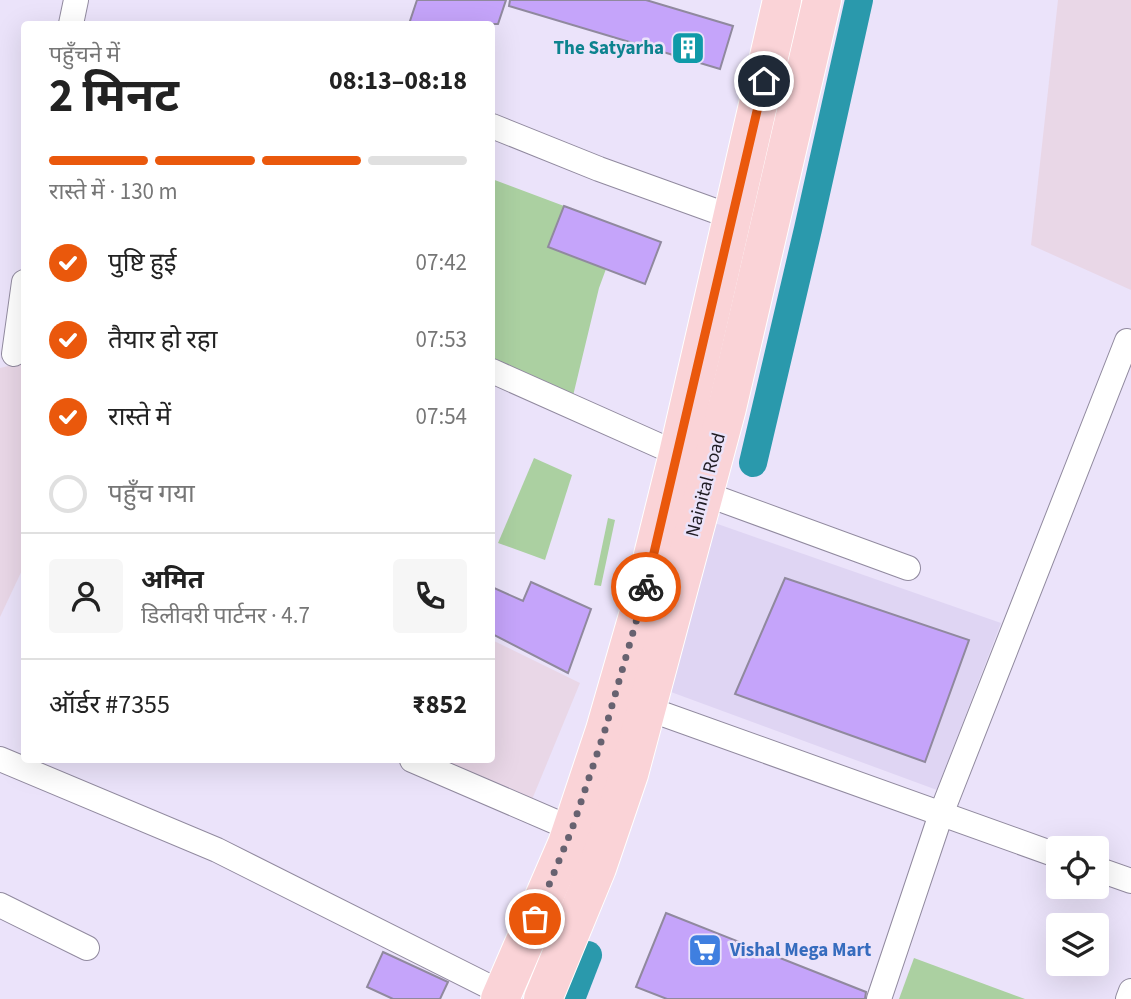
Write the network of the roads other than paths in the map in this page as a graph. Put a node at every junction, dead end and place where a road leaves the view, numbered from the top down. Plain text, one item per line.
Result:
1 (76, 0) edge
2 (782, 0) edge
3 (822, 0) edge
4 (72, 21) edge
5 (495, 127) edge
6 (732, 217) junction
7 (21, 302) edge
8 (1127, 341) dead end
9 (13, 355) edge
10 (495, 373) edge
11 (691, 473) junction
12 (677, 530) junction
13 (908, 568) dead end
14 (646, 708) junction
15 (0, 759) edge
16 (419, 763) edge
17 (941, 814) junction
18 (572, 829) junction
19 (1046, 851) edge
20 (1109, 873) edge
21 (1131, 881) edge
22 (0, 905) edge
23 (87, 948) dead end
24 (1131, 990) edge
25 (501, 996) edge
26 (543, 999) edge
27 (879, 999) edge
28 (1128, 999) edge

1 - 4 street
2 - 6 highway, Nainital Road
3 - 11 highway, Nainital Road
5 - 6 street
6 - 11 highway, Nainital Road
7 - 9 street
8 - 17 street
10 - 11 street
11 - 12 highway, Nainital Road
11 - 13 street
12 - 14 highway, Nainital Road
12 - 18 highway, Nainital Road
14 - 17 street
14 - 26 highway, Nainital Road
15 - 25 street
16 - 18 street
17 - 19 street
17 - 27 street
18 - 25 highway, Nainital Road
20 - 21 street
22 - 23 street
24 - 28 street

